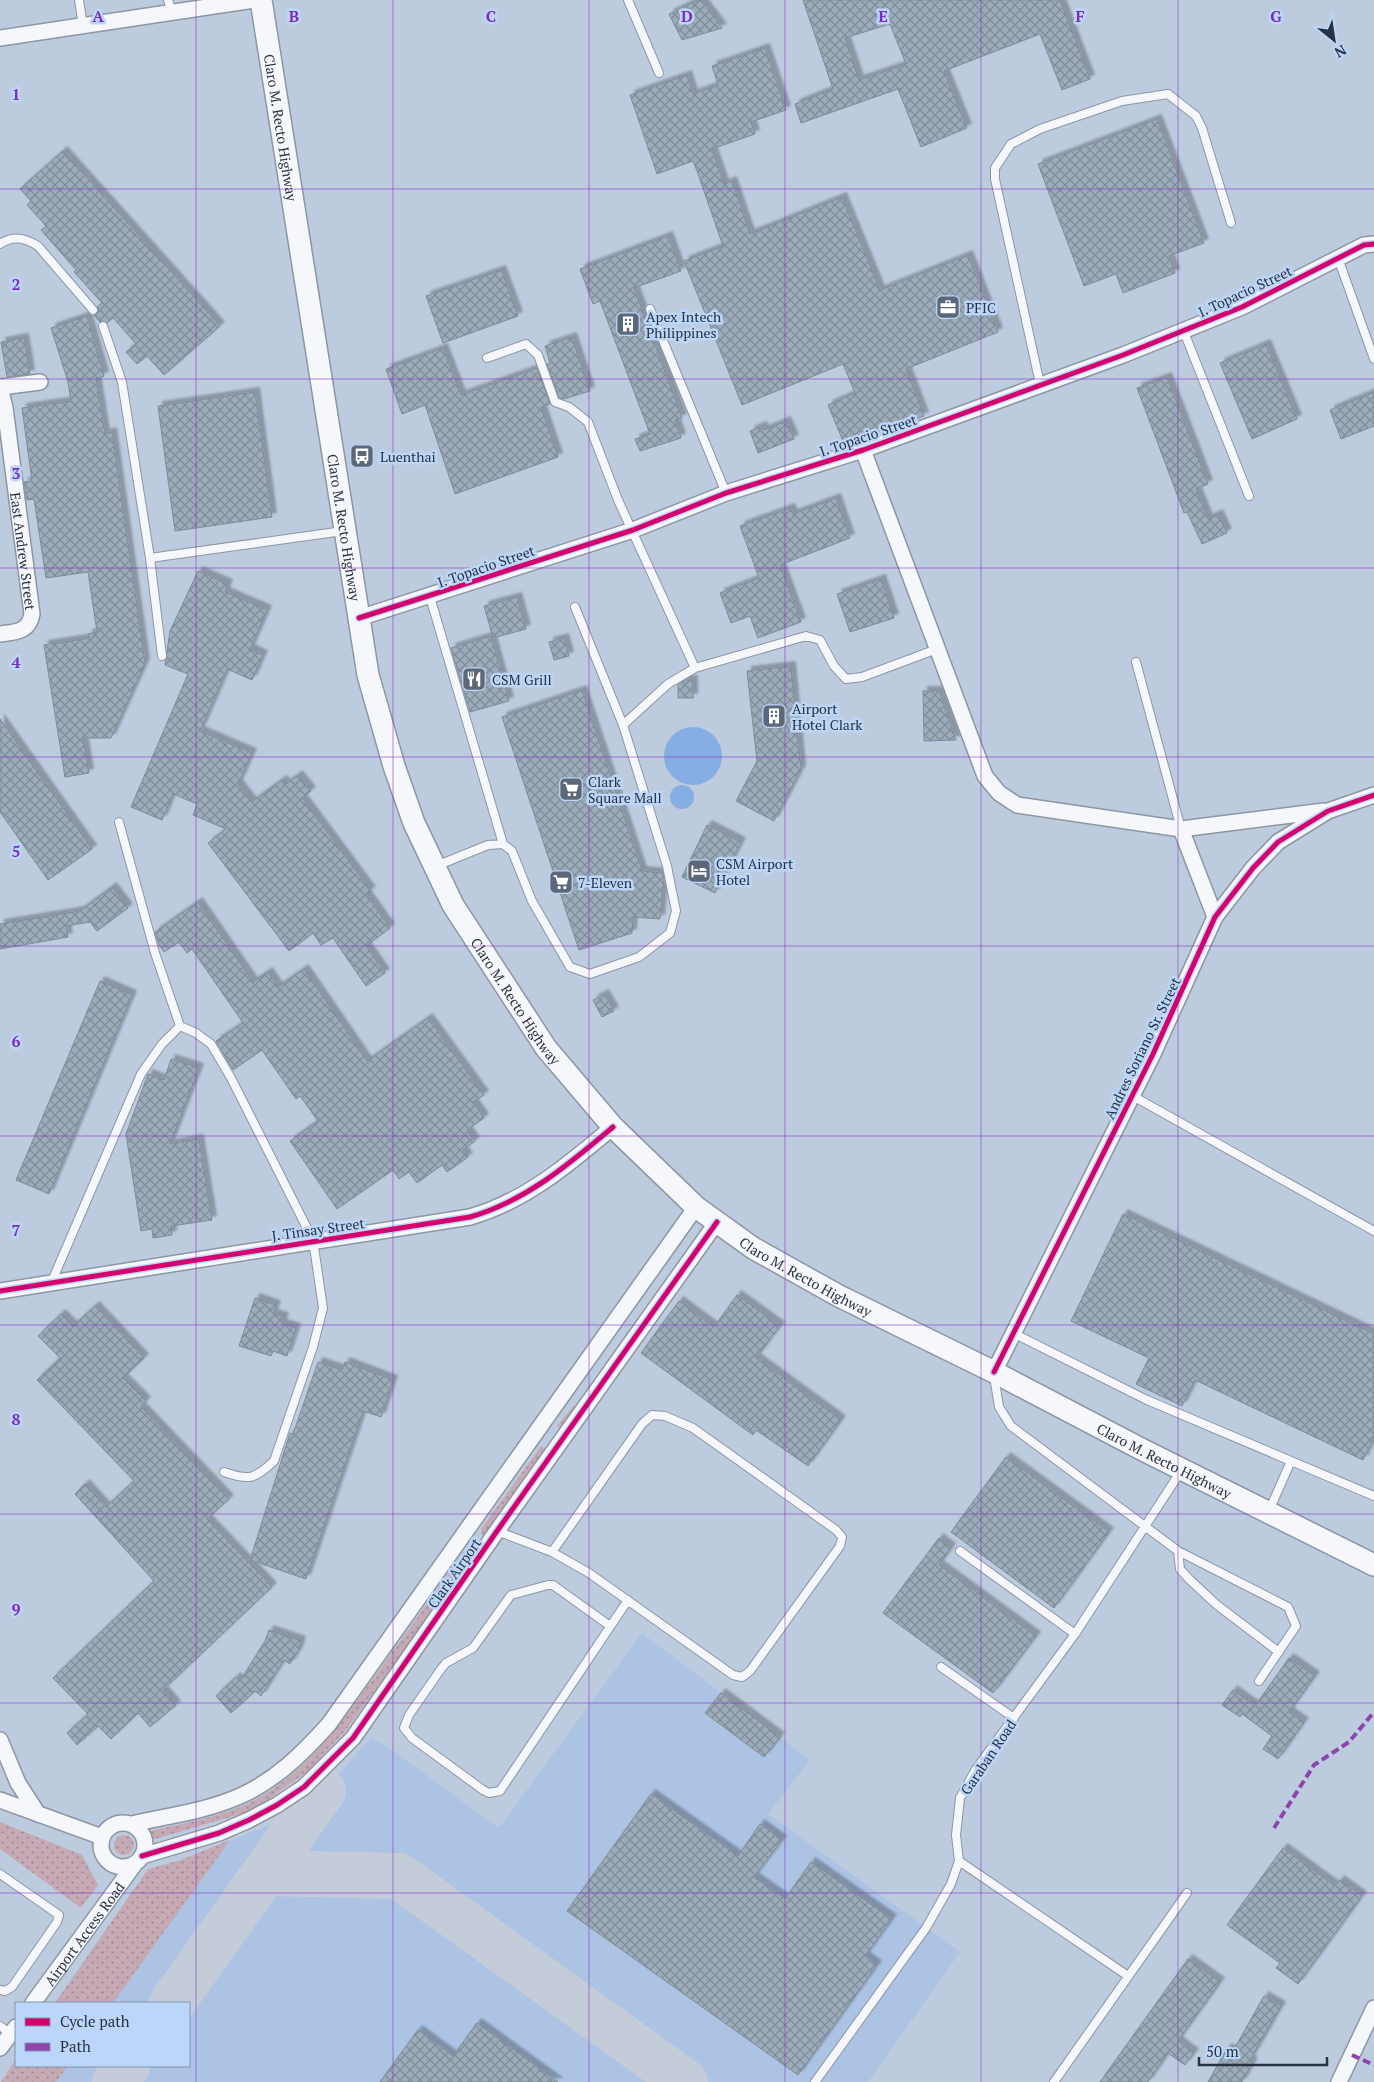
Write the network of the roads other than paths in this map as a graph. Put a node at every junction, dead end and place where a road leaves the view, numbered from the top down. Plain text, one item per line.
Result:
1 (79, 0) edge
2 (254, 0) edge
3 (262, 0) edge
4 (628, 0) edge
5 (170, 6) edge
6 (83, 26) junction
7 (0, 38) edge
8 (659, 73) dead end
9 (1231, 223) dead end
10 (0, 244) edge
11 (1374, 244) edge
12 (1338, 258) junction
13 (650, 309) dead end
14 (93, 310) dead end
15 (103, 326) dead end
16 (1184, 332) junction
17 (487, 358) dead end
18 (1374, 359) edge
19 (40, 382) dead end
20 (1040, 384) junction
21 (1, 387) edge
22 (863, 450) junction
23 (726, 493) junction
24 (1249, 496) dead end
25 (633, 530) junction
26 (346, 531) junction
27 (150, 558) junction
28 (430, 596) junction
29 (575, 607) dead end
30 (359, 618) junction
31 (0, 634) edge
32 (937, 650) junction
33 (162, 656) dead end
34 (1136, 662) dead end
35 (695, 668) junction
36 (623, 725) junction
37 (1374, 794) edge
38 (1328, 811) junction
39 (119, 822) dead end
40 (1182, 829) junction
41 (503, 844) junction
42 (442, 863) junction
43 (1215, 918) junction
44 (180, 1026) junction
45 (1131, 1095) junction
46 (613, 1127) junction
47 (696, 1207) junction
48 (717, 1222) junction
49 (1374, 1231) edge
50 (313, 1240) junction
51 (52, 1281) junction
52 (0, 1291) edge
53 (1013, 1333) junction
54 (994, 1372) junction
55 (1291, 1461) junction
56 (1182, 1470) junction
57 (224, 1472) dead end
58 (1373, 1493) edge
59 (1269, 1513) junction
60 (1146, 1527) junction
61 (497, 1531) junction
62 (464, 1534) junction
63 (485, 1548) junction
64 (960, 1551) dead end
65 (1178, 1551) junction
66 (552, 1552) junction
67 (1374, 1565) edge
68 (628, 1600) junction
69 (610, 1626) junction
70 (1075, 1634) junction
71 (1278, 1652) junction
72 (941, 1667) dead end
73 (1259, 1681) dead end
74 (1014, 1718) junction
75 (0, 1740) edge
76 (0, 1800) edge
77 (38, 1814) junction
78 (132, 1824) junction
79 (102, 1837) junction
80 (138, 1860) junction
81 (959, 1861) junction
82 (1, 1877) edge
83 (1187, 1893) dead end
84 (1128, 1976) junction
85 (0, 1990) edge
86 (34, 2002) edge
87 (1374, 2008) edge
88 (9, 2029) edge
89 (0, 2048) edge
90 (815, 2082) edge
91 (1054, 2082) edge
92 (1339, 2082) edge

1 - 6 lane
2 - 5 street
3 - 26 main road, Claro M. Recto Highway
4 - 8 lane
5 - 6 street
6 - 7 street
9 - 20 lane
10 - 14 lane
11 - 12 street, I. Topacio Street
12 - 16 street, I. Topacio Street
12 - 18 lane
13 - 23 lane
15 - 27 lane
16 - 20 street, I. Topacio Street
16 - 24 lane
17 - 25 lane
19 - 21 street, East Andrew Street
20 - 22 street, I. Topacio Street
21 - 31 street, East Andrew Street
22 - 23 street, I. Topacio Street
22 - 32 street
23 - 25 street, I. Topacio Street
25 - 28 street, I. Topacio Street
25 - 35 lane
26 - 27 lane
26 - 30 main road, Claro M. Recto Highway
27 - 33 lane
28 - 30 street, I. Topacio Street
28 - 41 lane
29 - 36 lane
30 - 42 main road, Claro M. Recto Highway
32 - 35 lane
32 - 40 street
34 - 40 lane
35 - 36 lane
36 - 41 lane
37 - 38 street, Andres Soriano Sr. Street
38 - 40 street
38 - 43 street, Andres Soriano Sr. Street
39 - 44 lane
40 - 43 street
41 - 42 lane
42 - 46 main road, Claro M. Recto Highway
43 - 45 street, Andres Soriano Sr. Street
44 - 50 lane
44 - 51 lane
45 - 49 lane
45 - 53 street, Andres Soriano Sr. Street
46 - 47 main road, Claro M. Recto Highway
46 - 50 street, J. Tinsay Street
47 - 48 main road, Claro M. Recto Highway
47 - 62 street, Clark Airport
48 - 54 main road, Claro M. Recto Highway
48 - 61 street, Clark Airport
50 - 51 street, J. Tinsay Street
50 - 57 lane
51 - 52 street, J. Tinsay Street
53 - 54 street, Andres Soriano Sr. Street
53 - 55 lane
54 - 56 main road, Claro M. Recto Highway
54 - 60 lane
55 - 58 lane
55 - 59 lane
56 - 59 main road, Claro M. Recto Highway
56 - 60 lane, Garaban Road
59 - 67 main road, Claro M. Recto Highway
60 - 65 lane
60 - 70 lane, Garaban Road
61 - 63 street, Clark Airport
61 - 66 lane
62 - 63 street
62 - 78 street, Clark Airport
63 - 80 street, Clark Airport
64 - 70 lane
65 - 71 lane
65 - 71 lane
66 - 68 lane
66 - 68 lane
68 - 69 lane
69 - 69 lane
70 - 74 lane, Garaban Road
71 - 73 lane
72 - 74 lane
74 - 81 lane, Garaban Road
75 - 77 street
76 - 77 street
77 - 79 street
78 - 79 street
78 - 80 street
79 - 80 street
80 - 86 street, Airport Access Road
81 - 84 lane
81 - 90 lane, Garaban Road
82 - 85 lane
83 - 84 lane
84 - 91 lane
87 - 92 street
88 - 89 street

